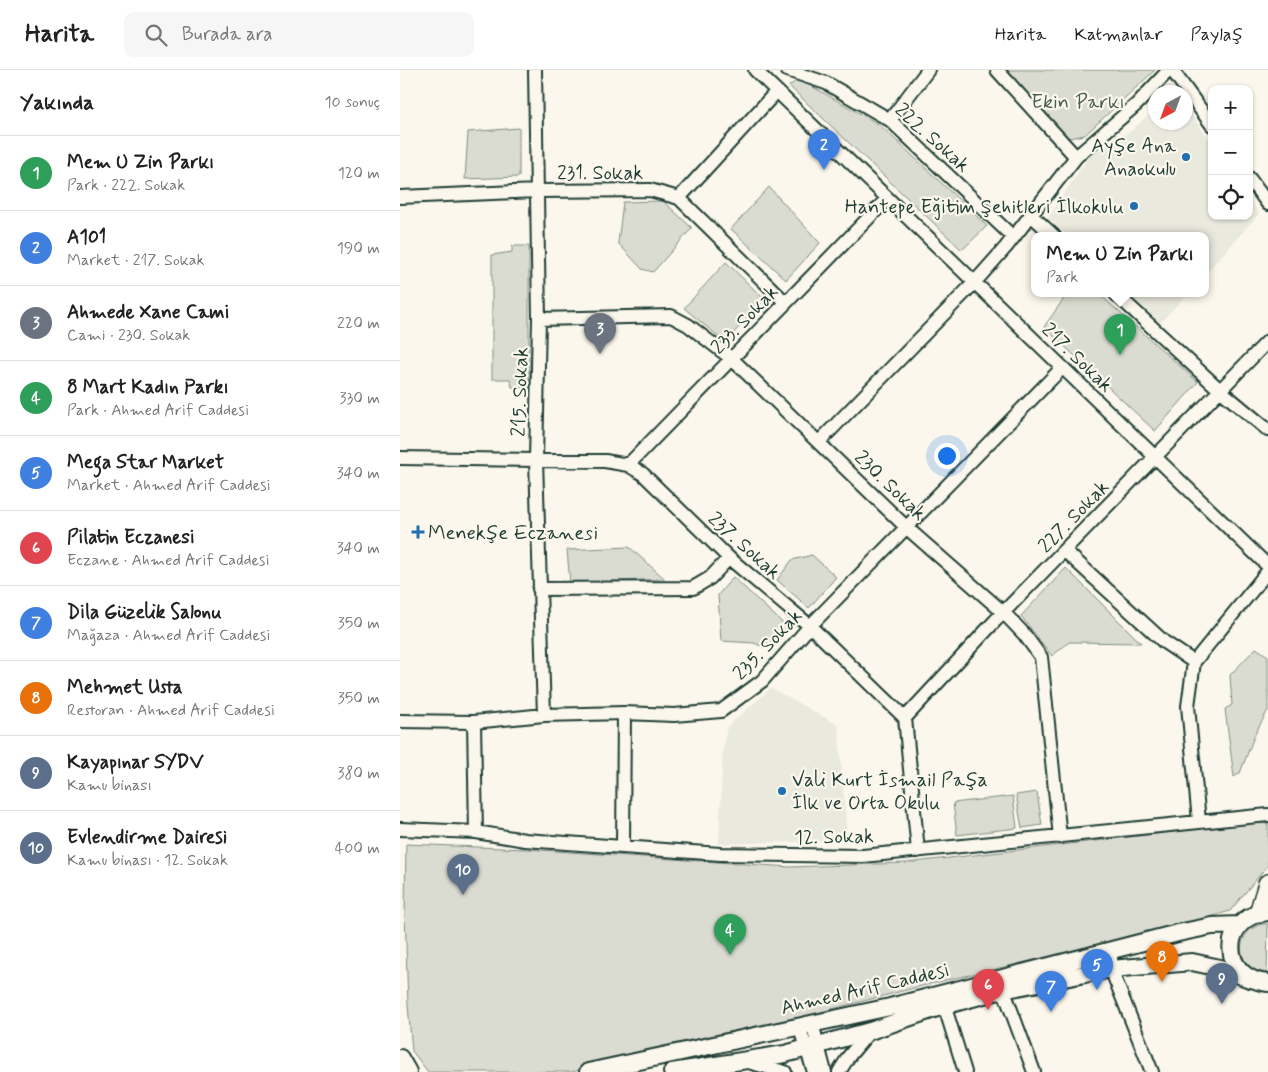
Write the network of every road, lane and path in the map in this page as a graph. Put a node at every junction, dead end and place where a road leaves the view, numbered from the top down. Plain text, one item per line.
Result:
1 (535, 70) edge
2 (755, 70) edge
3 (788, 70) edge
4 (928, 70) edge
5 (997, 70) edge
6 (1171, 70) edge
7 (776, 92) junction
8 (890, 120) junction
9 (1208, 120) edge
10 (1076, 157) junction
11 (1253, 183) edge
12 (537, 191) junction
13 (400, 197) edge
14 (679, 198) junction
15 (887, 199) junction
16 (1268, 204) edge
17 (1031, 215) junction
18 (1050, 232) edge
19 (1013, 237) junction
20 (974, 283) junction
21 (1119, 297) edge
22 (786, 303) junction
23 (539, 319) junction
24 (1268, 341) edge
25 (732, 359) junction
26 (1062, 368) junction
27 (1221, 391) junction
28 (1268, 430) edge
29 (819, 442) junction
30 (400, 458) edge
31 (1156, 458) junction
32 (536, 460) junction
33 (628, 465) junction
34 (907, 528) junction
35 (1064, 551) junction
36 (729, 558) junction
37 (1268, 566) edge
38 (1268, 571) edge
39 (538, 589) junction
40 (1004, 613) junction
41 (810, 626) junction
42 (1194, 662) junction
43 (624, 713) junction
44 (544, 715) junction
45 (905, 718) junction
46 (400, 721) edge
47 (474, 722) junction
48 (1268, 815) edge
49 (1199, 821) junction
50 (400, 829) edge
51 (476, 832) junction
52 (1060, 837) junction
53 (623, 847) junction
54 (918, 851) junction
55 (1268, 884) edge
56 (1263, 913) edge
57 (1239, 925) junction
58 (1111, 949) junction
59 (1111, 969) junction
60 (1002, 984) junction
61 (1261, 984) edge
62 (942, 1000) junction
63 (805, 1024) junction
64 (870, 1031) junction
65 (814, 1047) junction
66 (400, 1058) edge
67 (743, 1060) junction
68 (678, 1071) edge
69 (408, 1072) edge
70 (588, 1072) edge
71 (785, 1072) edge
72 (814, 1072) edge
73 (825, 1072) edge
74 (839, 1072) edge
75 (965, 1072) edge
76 (1034, 1072) edge
77 (1152, 1072) edge

1 - 12 street, 215. Sokak
2 - 7 street, 217. Sokak
3 - 8 street, 222. Sokak
4 - 8 street
5 - 10 street
6 - 9 street
6 - 10 street
7 - 14 street
7 - 15 street, 217. Sokak
8 - 19 street, 222. Sokak
10 - 17 street
11 - 16 street
12 - 13 street, 231. Sokak
12 - 14 street, 231. Sokak
12 - 23 street, 215. Sokak
14 - 22 street, 231. Sokak
15 - 20 street, 217. Sokak
15 - 22 street, 233. Sokak
17 - 18 street
17 - 19 street
19 - 20 street
20 - 26 street, 217. Sokak
20 - 29 street
21 - 27 street
22 - 25 street, 233. Sokak
23 - 25 street, 230. Sokak
23 - 32 street, 215. Sokak
24 - 27 street, 227. Sokak
25 - 29 street, 230. Sokak
25 - 33 street, 233. Sokak
26 - 31 street, 217. Sokak
26 - 34 street, 235. Sokak
27 - 28 street
27 - 31 street, 227. Sokak
29 - 34 street, 230. Sokak
30 - 32 street, 237. Sokak
31 - 35 street, 227. Sokak
31 - 37 street, 217. Sokak
32 - 33 street, 237. Sokak
32 - 39 street, 215. Sokak
33 - 36 street, 237. Sokak
34 - 40 street, 230. Sokak
34 - 41 street, 235. Sokak
35 - 40 street, 227. Sokak
35 - 42 street
36 - 39 street
36 - 41 street, 237. Sokak
38 - 42 street
39 - 44 street, 215. Sokak
40 - 45 street, 227. Sokak
40 - 52 street, 230. Sokak
41 - 43 street, 235. Sokak
41 - 45 street, 237. Sokak
42 - 49 street
43 - 44 street, 235. Sokak
43 - 53 street
44 - 47 street, 235. Sokak
45 - 54 street
46 - 47 street, 235. Sokak
47 - 51 street
48 - 49 street, 12. Sokak
49 - 52 street, 12. Sokak
50 - 51 street, 12. Sokak
51 - 53 street, 12. Sokak
52 - 54 street, 12. Sokak
53 - 54 street, 12. Sokak
55 - 56 highway
56 - 57 main road
57 - 58 main road, Ahmed Arif Caddesi
57 - 61 main road
58 - 59 street
58 - 60 main road, Ahmed Arif Caddesi
59 - 60 main road, Ahmed Arif Caddesi
59 - 61 main road, Ahmed Arif Caddesi
59 - 77 street
60 - 62 main road, Ahmed Arif Caddesi
60 - 76 street
62 - 63 main road, Ahmed Arif Caddesi
62 - 64 main road, Ahmed Arif Caddesi
62 - 75 street
63 - 65 street
63 - 70 main road, Ahmed Arif Caddesi
64 - 65 main road, Ahmed Arif Caddesi
64 - 74 street
65 - 67 main road, Ahmed Arif Caddesi
65 - 72 street
65 - 73 street
66 - 69 main road
67 - 68 main road, Ahmed Arif Caddesi
67 - 71 street

